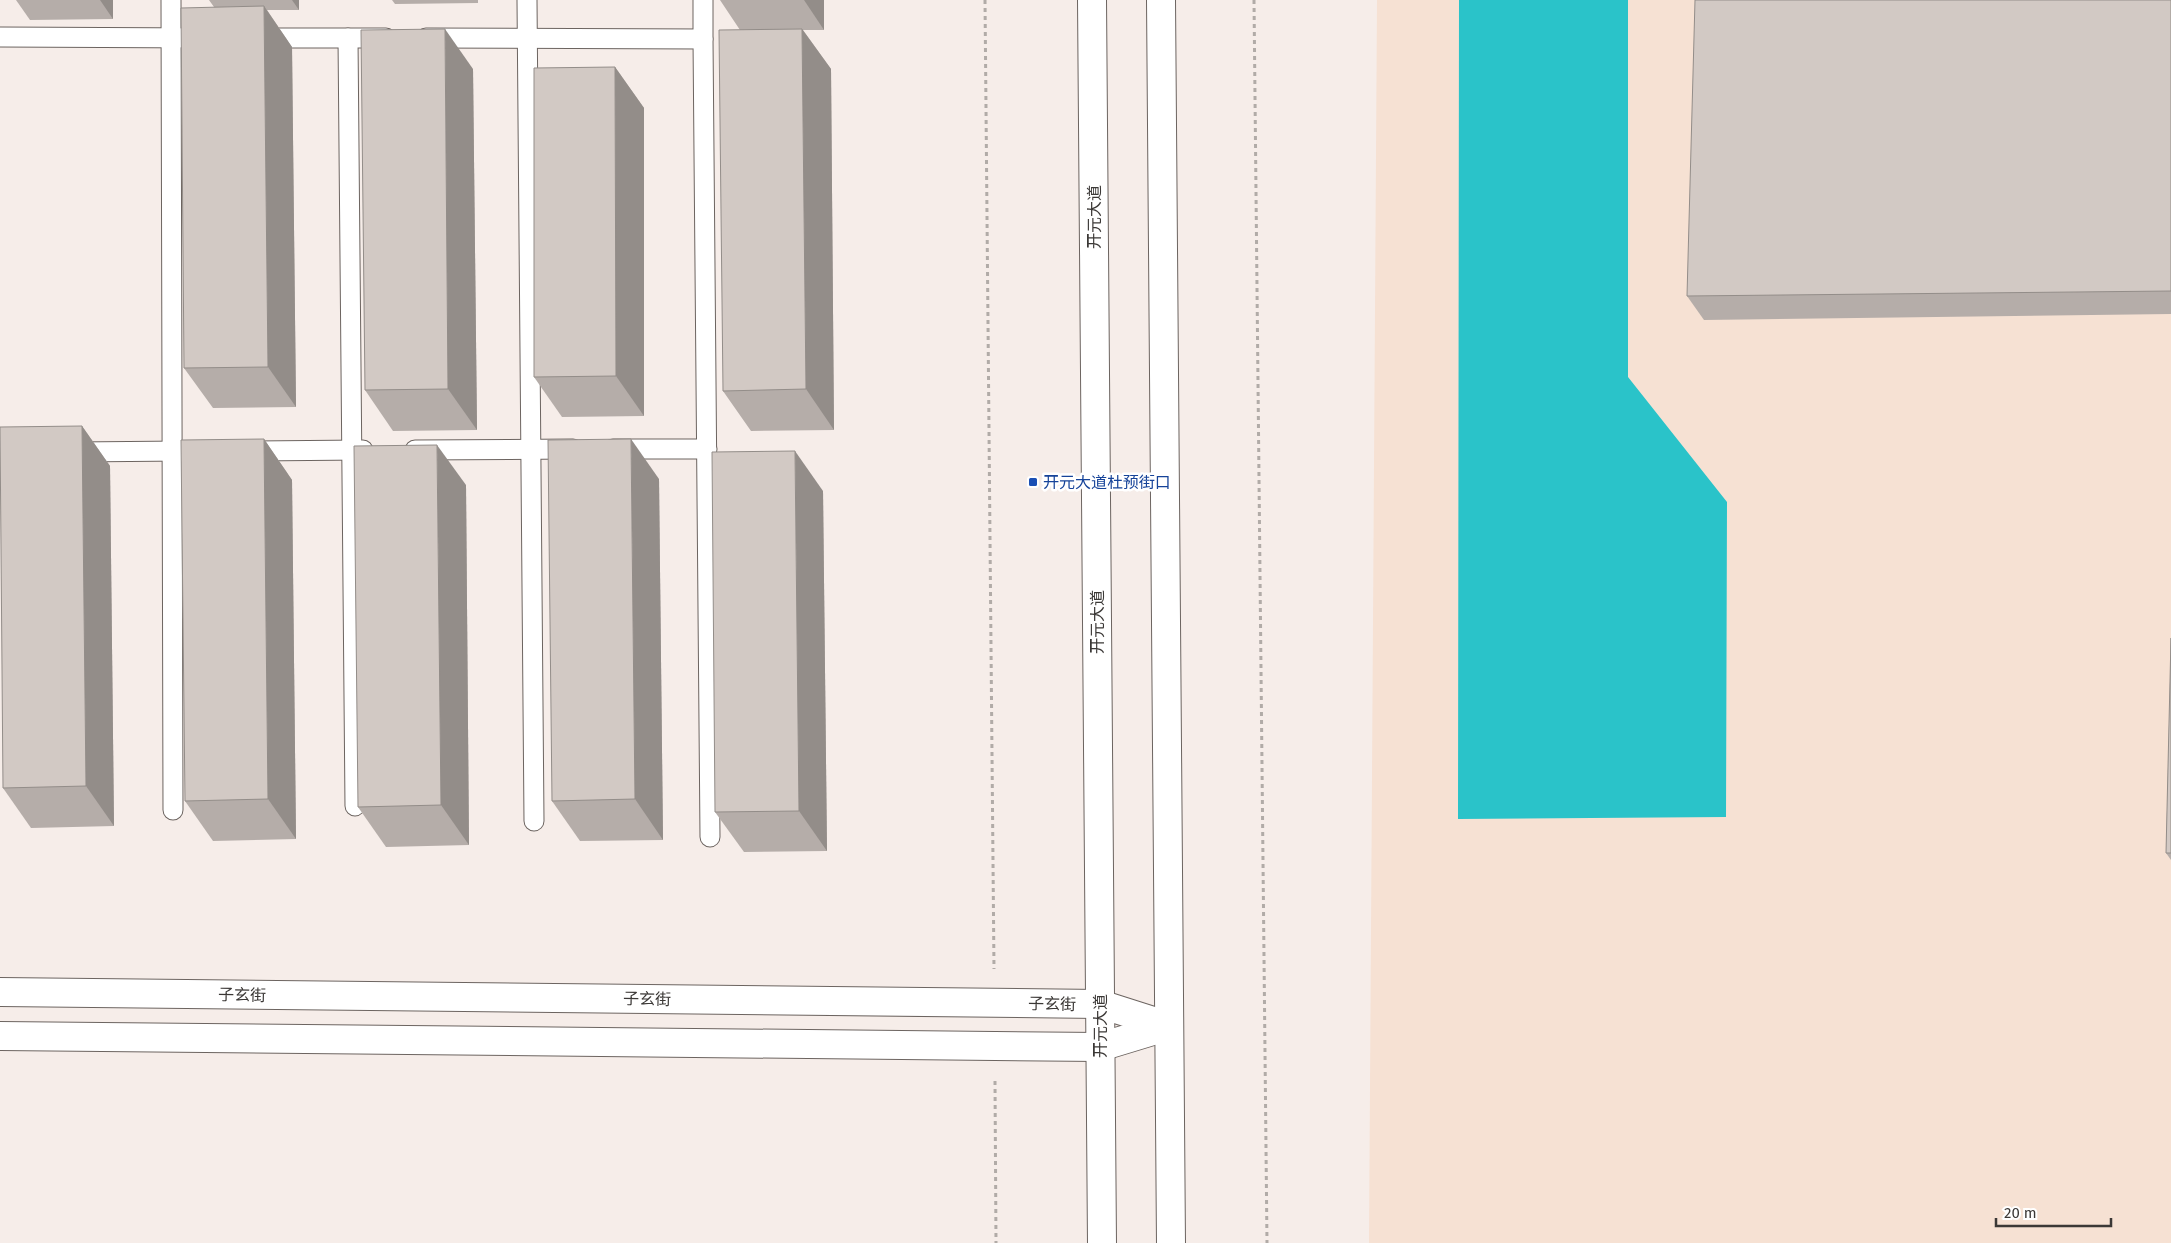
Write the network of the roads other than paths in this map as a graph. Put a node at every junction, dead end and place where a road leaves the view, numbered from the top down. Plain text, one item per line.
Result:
1 (171, 0) edge
2 (527, 0) edge
3 (703, 0) edge
4 (1092, 0) edge
5 (1161, 0) edge
6 (0, 37) edge
7 (171, 38) junction
8 (220, 38) edge
9 (240, 38) edge
10 (348, 38) junction
11 (527, 38) junction
12 (703, 38) junction
13 (707, 449) junction
14 (352, 450) junction
15 (382, 450) edge
16 (402, 450) edge
17 (531, 450) junction
18 (202, 451) edge
19 (232, 451) edge
20 (57, 452) edge
21 (172, 452) junction
22 (354, 806) dead end
23 (173, 810) dead end
24 (534, 821) dead end
25 (710, 837) dead end
26 (0, 992) edge
27 (1100, 1004) junction
28 (1169, 1026) junction
29 (0, 1036) edge
30 (1100, 1047) junction
31 (1102, 1243) edge
32 (1171, 1243) edge

1 - 7 lane
2 - 11 lane
3 - 12 lane
4 - 27 main road, 开元大道
5 - 28 main road
6 - 7 lane
7 - 8 lane
7 - 21 lane
9 - 10 lane
10 - 11 lane
10 - 14 lane
11 - 12 lane
11 - 17 lane
12 - 13 lane
13 - 17 lane
13 - 25 lane
14 - 15 lane
14 - 19 lane
14 - 22 lane
16 - 17 lane
17 - 24 lane
18 - 21 lane
20 - 21 lane
21 - 23 lane
26 - 27 main road, 子玄街
27 - 28 main road, 子玄街
27 - 30 main road, 开元大道
28 - 30 main road
28 - 32 main road
29 - 30 main road
30 - 31 main road, 开元大道

